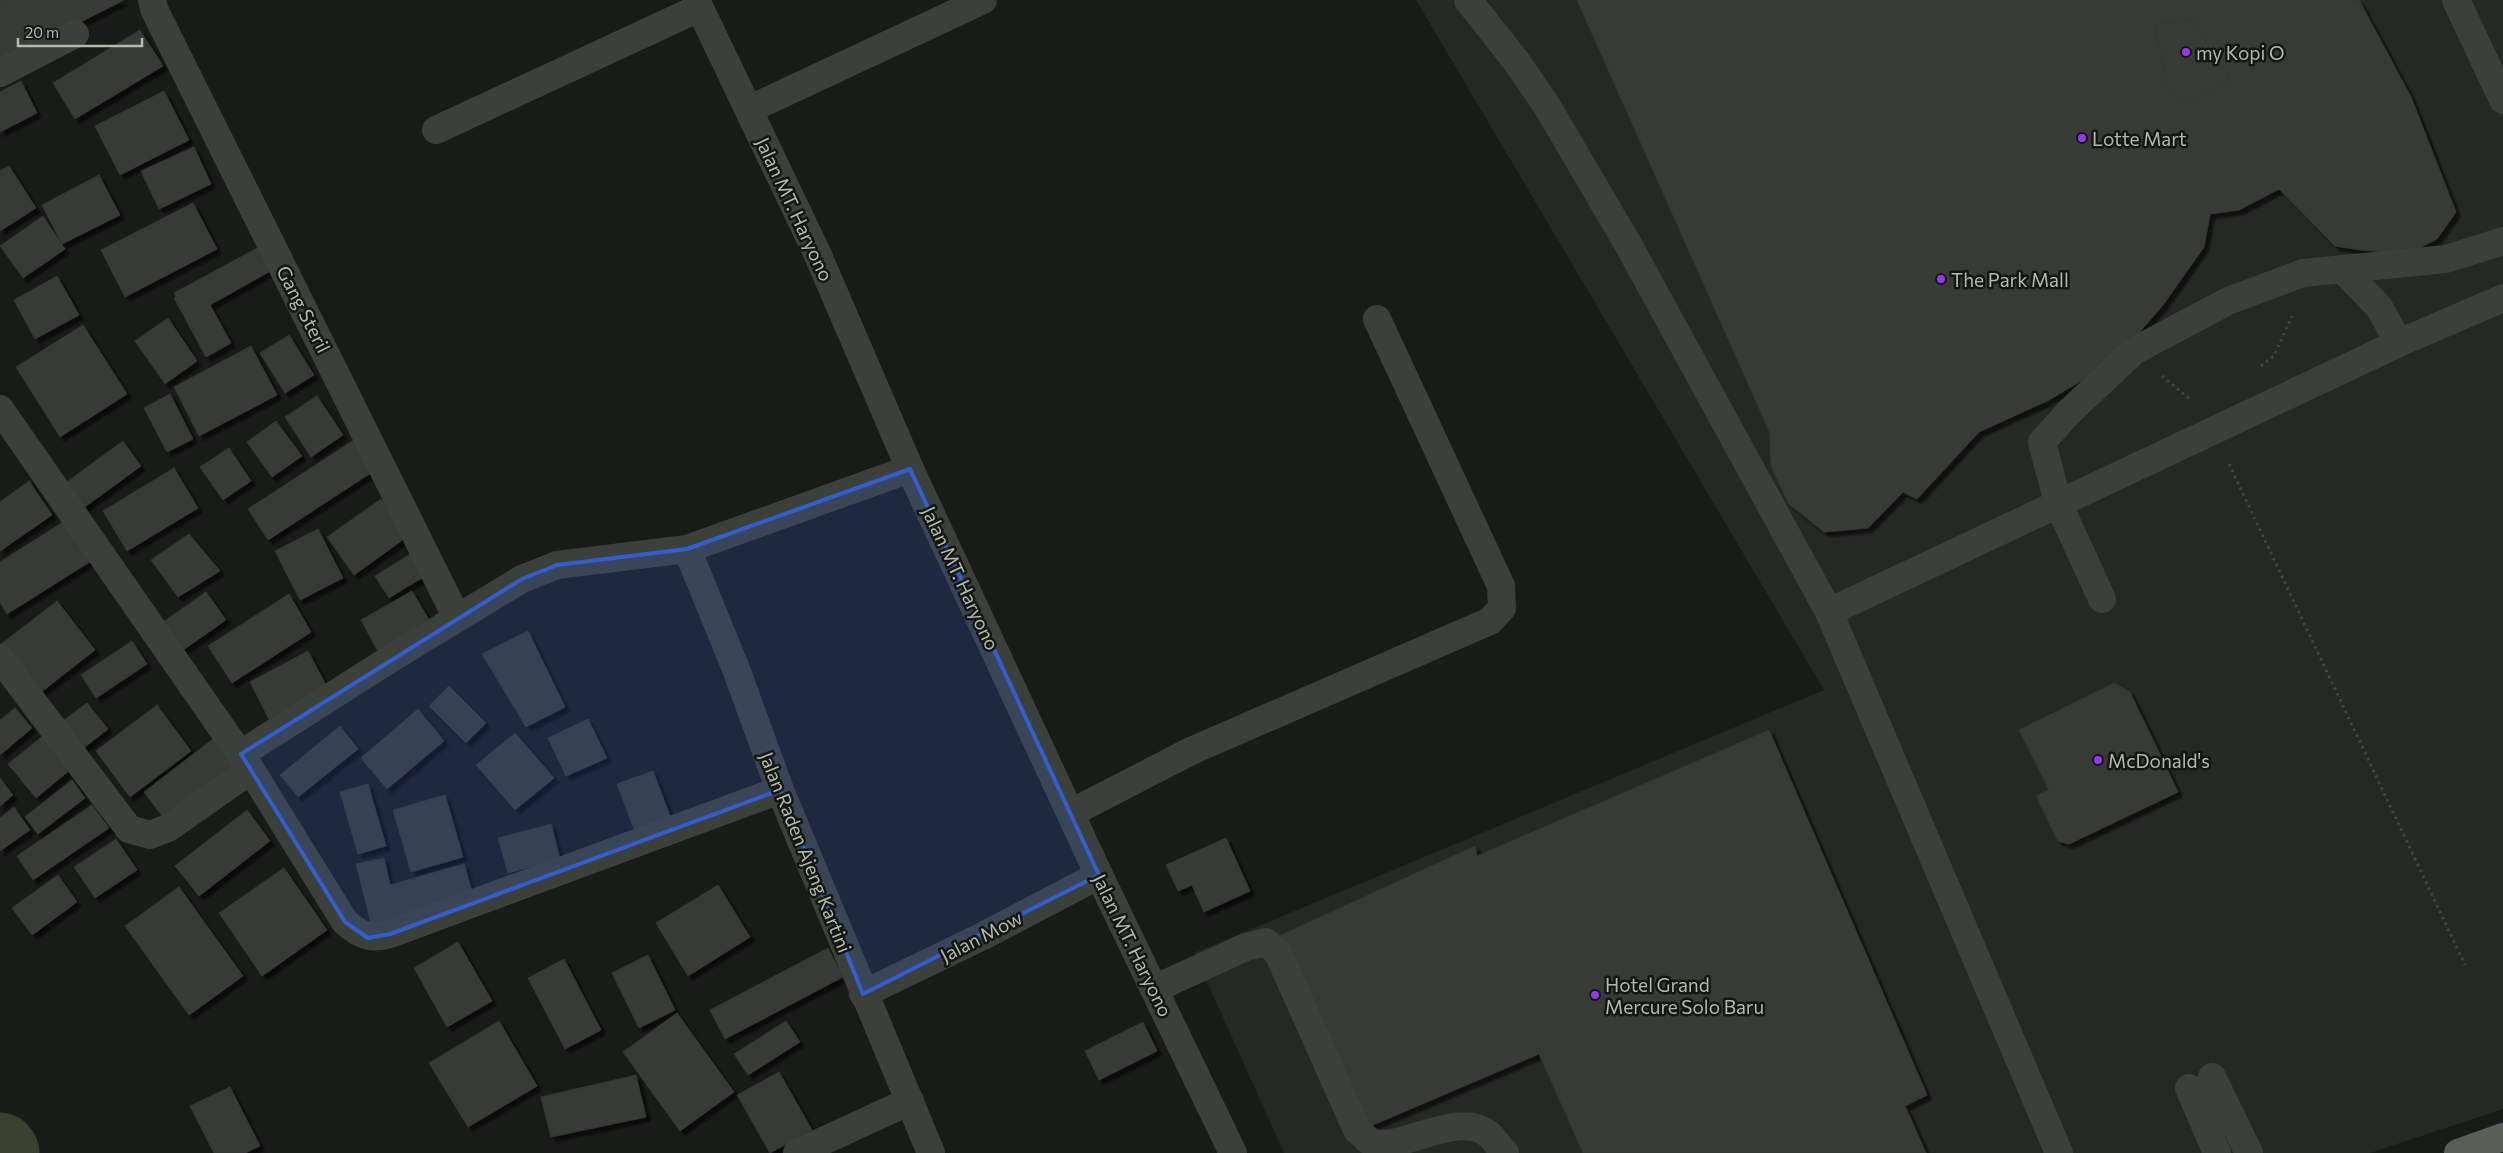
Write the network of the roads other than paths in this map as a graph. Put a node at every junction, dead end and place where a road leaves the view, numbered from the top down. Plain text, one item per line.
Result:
1 (152, 0) edge
2 (983, 0) edge
3 (1468, 0) edge
4 (2456, 0) edge
5 (698, 4) edge
6 (75, 34) dead end
7 (0, 73) edge
8 (2503, 100) edge
9 (750, 110) junction
10 (436, 130) dead end
11 (2503, 241) edge
12 (2344, 270) junction
13 (2501, 302) edge
14 (1377, 319) dead end
15 (2399, 343) junction
16 (0, 409) edge
17 (910, 469) junction
18 (2058, 503) junction
19 (687, 549) junction
20 (2102, 598) dead end
21 (1829, 612) junction
22 (457, 618) junction
23 (0, 658) edge
24 (246, 762) junction
25 (780, 790) junction
26 (1071, 813) junction
27 (1098, 875) junction
28 (1154, 989) junction
29 (863, 994) junction
30 (910, 1101) junction
31 (2503, 1137) edge
32 (797, 1153) edge
33 (931, 1153) edge
34 (1234, 1153) edge
35 (1505, 1153) edge
36 (2059, 1153) edge
37 (2218, 1153) edge
38 (2249, 1153) edge
39 (2458, 1153) edge

1 - 22 street, Gang Steril
2 - 9 street
3 - 21 street
4 - 8 street
5 - 9 street, Jalan MT. Haryono
5 - 10 street
6 - 7 street
9 - 17 street, Jalan MT. Haryono
11 - 12 street
12 - 15 street
12 - 18 street
13 - 15 street
14 - 26 street
15 - 18 street
16 - 24 street
17 - 19 street
17 - 26 street, Jalan MT. Haryono
18 - 20 street
18 - 21 street
19 - 22 street
19 - 25 street, Jalan Raden Ajeng Kartini
21 - 36 street
22 - 24 street
23 - 24 street
24 - 25 street
25 - 29 street, Jalan Raden Ajeng Kartini
26 - 27 street, Jalan MT. Haryono
27 - 28 street, Jalan MT. Haryono
27 - 29 street, Jalan Mow
28 - 34 street, Jalan MT. Haryono
28 - 35 street
29 - 30 street, Jalan Raden Ajeng Kartini
30 - 32 street
30 - 33 street, Jalan Raden Ajeng Kartini
31 - 39 main road
37 - 38 street

